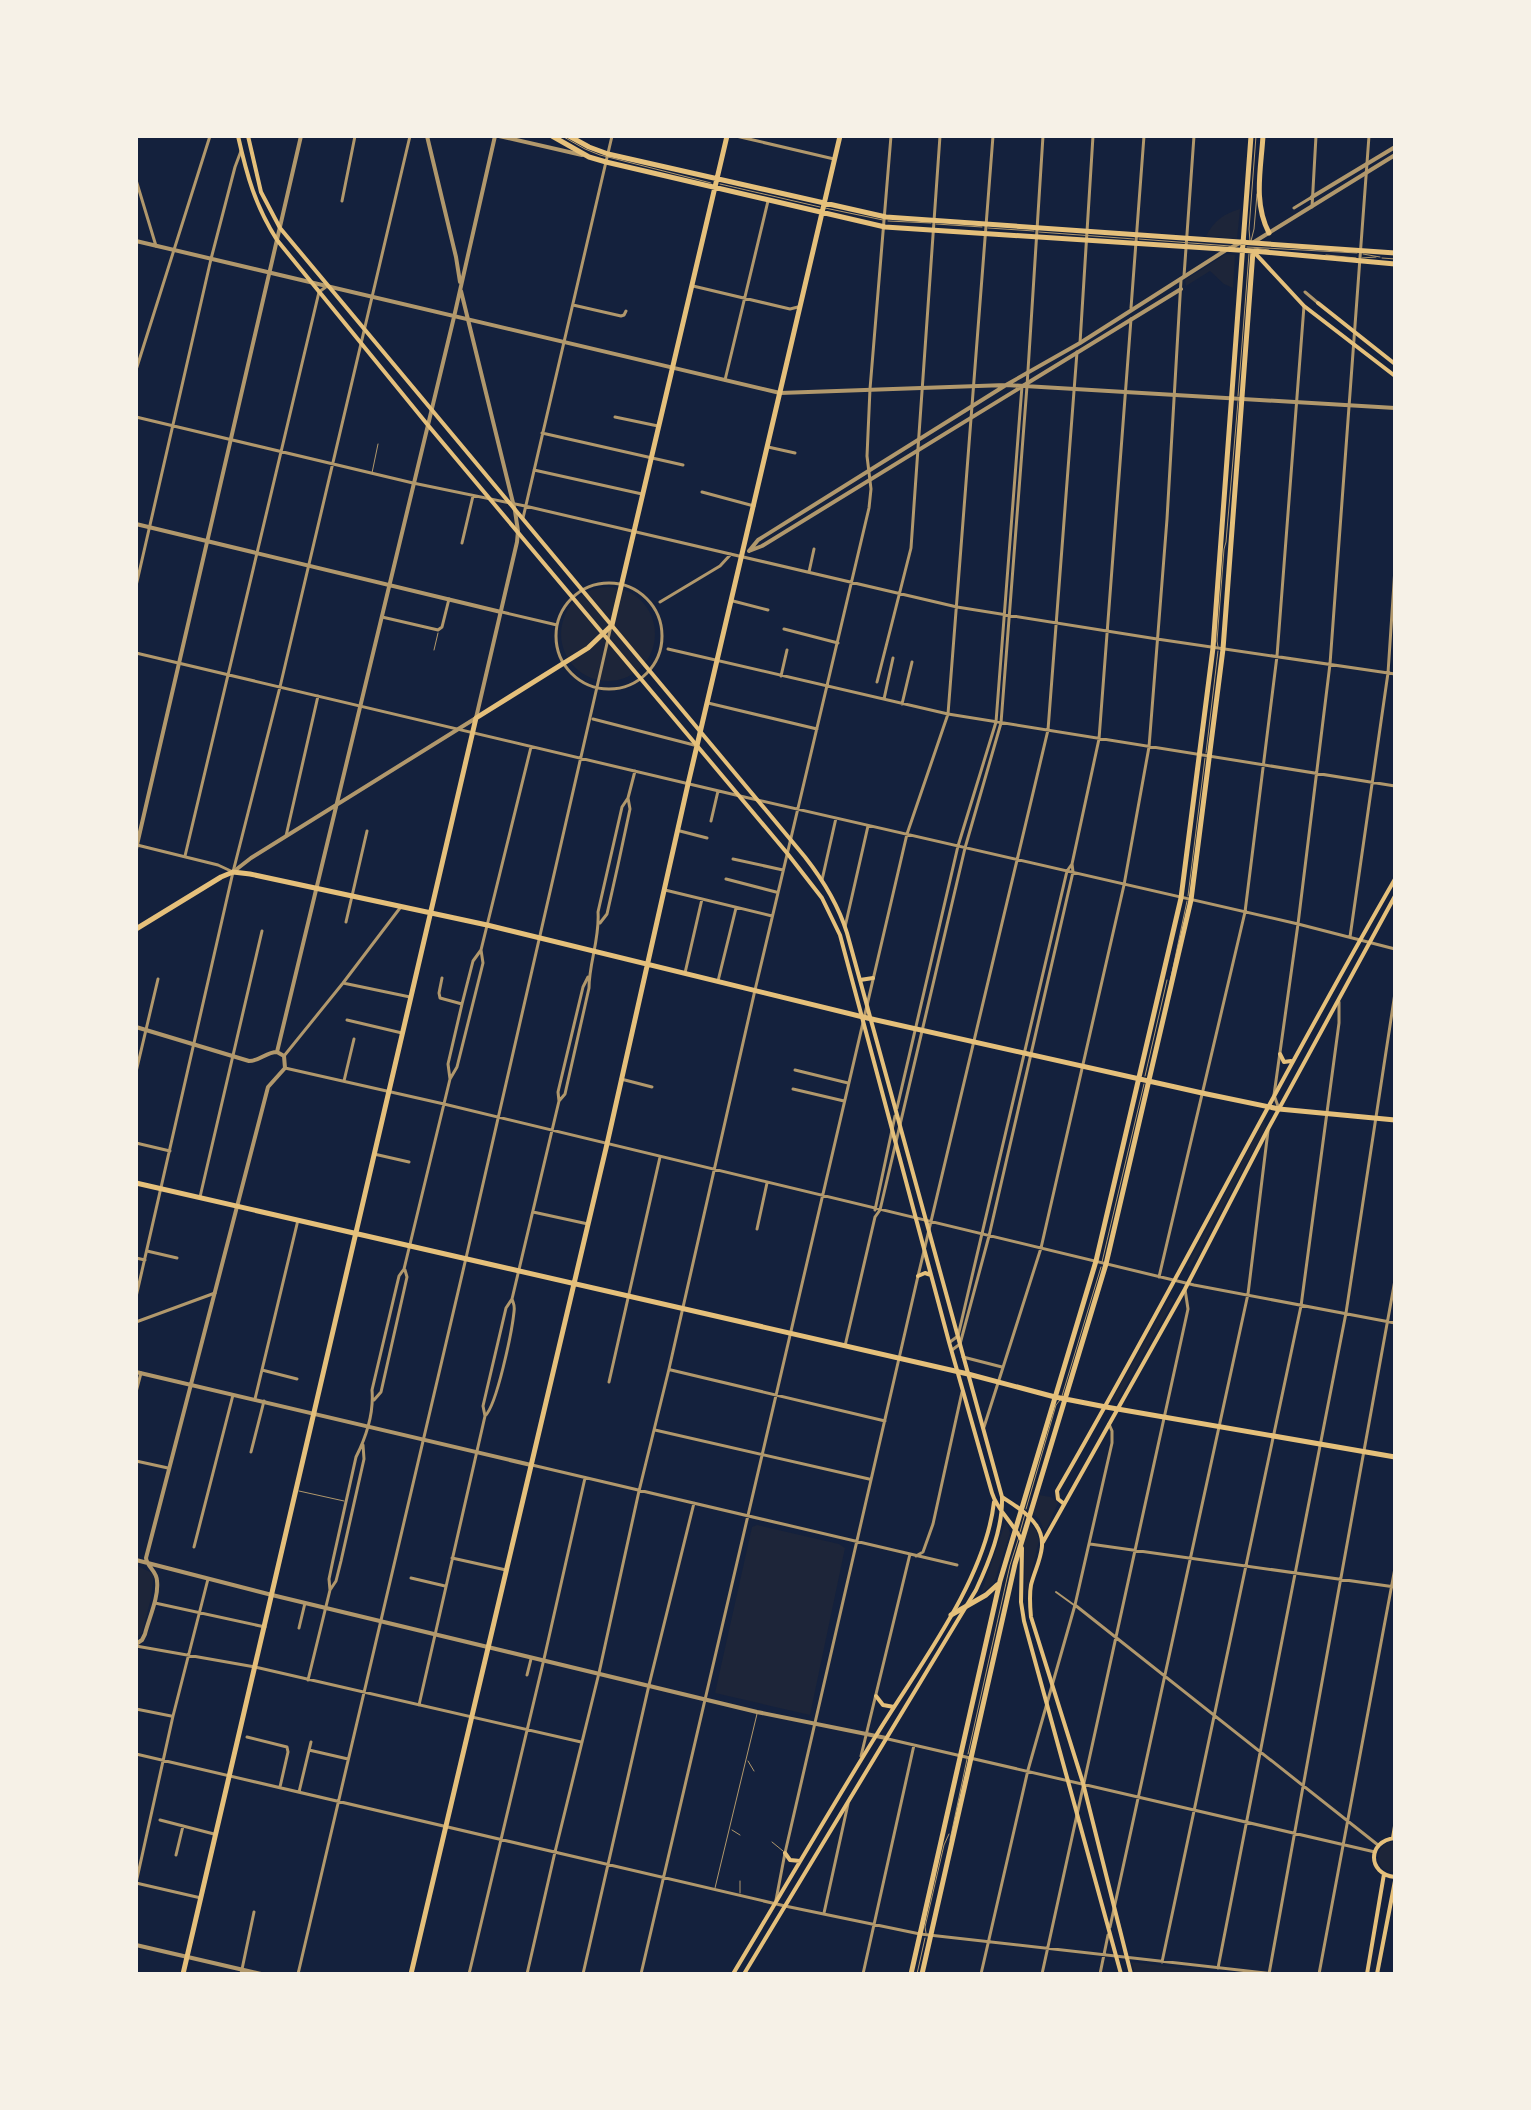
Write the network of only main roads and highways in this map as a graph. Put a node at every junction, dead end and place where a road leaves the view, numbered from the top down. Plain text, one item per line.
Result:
1 (238, 136) edge
2 (248, 136) edge
3 (552, 136) edge
4 (569, 136) edge
5 (727, 136) edge
6 (840, 136) edge
7 (1253, 136) edge
8 (1262, 136) edge
9 (607, 158) junction
10 (717, 183) junction
11 (823, 208) junction
12 (1269, 233) road end
13 (1187, 242) junction
14 (1248, 247) junction
15 (1360, 255) junction
16 (1395, 259) edge
17 (1318, 303) road end
18 (1395, 364) edge
19 (1395, 376) edge
20 (1237, 400) junction
21 (612, 625) junction
22 (606, 636) junction
23 (1218, 648) junction
24 (701, 732) junction
25 (698, 745) junction
26 (1205, 756) junction
27 (1395, 879) edge
28 (1395, 896) edge
29 (1186, 899) junction
30 (430, 913) junction
31 (136, 929) edge
32 (647, 964) junction
33 (873, 978) road end
34 (860, 980) junction
35 (863, 1017) junction
36 (871, 1018) junction
37 (1280, 1054) road end
38 (1294, 1060) junction
39 (1145, 1080) junction
40 (1267, 1107) junction
41 (1279, 1109) junction
42 (1395, 1120) edge
43 (136, 1183) edge
44 (355, 1233) junction
45 (1102, 1263) junction
46 (918, 1276) road end
47 (932, 1276) junction
48 (574, 1284) junction
49 (958, 1372) junction
50 (968, 1374) junction
51 (1060, 1398) junction
52 (1106, 1407) junction
53 (1117, 1409) junction
54 (1395, 1457) edge
55 (1002, 1497) junction
56 (994, 1500) junction
57 (1063, 1503) junction
58 (1003, 1511) junction
59 (1025, 1513) junction
60 (1015, 1527) junction
61 (1020, 1538) junction
62 (1043, 1542) junction
63 (1000, 1581) junction
64 (964, 1609) junction
65 (951, 1615) junction
66 (876, 1696) road end
67 (894, 1707) junction
68 (967, 1756) junction
69 (1395, 1826) edge
70 (1394, 1838) edge
71 (785, 1853) road end
72 (802, 1860) junction
73 (1384, 1874) junction
74 (1395, 1879) edge
75 (925, 1935) junction
76 (183, 1974) edge
77 (411, 1974) edge
78 (733, 1974) edge
79 (744, 1974) edge
80 (911, 1974) edge
81 (920, 1974) edge
82 (1121, 1974) edge
83 (1131, 1974) edge
84 (1367, 1974) edge
85 (1377, 1974) edge

1 - 22 main road
2 - 21 main road
3 - 9 main road
4 - 9 main road
5 - 10 main road
6 - 11 main road
7 - 14 main road
8 - 12 main road
9 - 10 main road
10 - 11 main road
10 - 11 main road
10 - 21 main road
11 - 13 main road
11 - 24 main road
13 - 14 main road
13 - 14 main road
14 - 15 main road
14 - 15 main road
14 - 19 main road
14 - 20 main road
14 - 20 main road
15 - 16 main road
15 - 16 main road
17 - 18 main road
20 - 23 main road
20 - 23 main road
21 - 22 main road
21 - 24 main road
22 - 25 main road
22 - 30 main road
23 - 26 main road
23 - 26 main road
24 - 25 main road
24 - 34 main road
25 - 32 main road
25 - 35 main road
26 - 29 main road
26 - 29 main road
27 - 38 main road
28 - 41 main road
29 - 39 main road
29 - 39 main road
30 - 31 main road
30 - 32 main road
30 - 44 main road
32 - 35 main road
32 - 48 main road
33 - 34 main road
34 - 36 main road
35 - 36 main road
35 - 47 main road
36 - 39 main road
36 - 50 main road
37 - 38 main road
38 - 40 main road
39 - 40 main road
39 - 45 main road
39 - 45 main road
40 - 41 main road
40 - 52 main road
41 - 42 main road
41 - 53 main road
43 - 44 main road
44 - 48 main road
44 - 76 main road
45 - 51 main road
45 - 51 main road
46 - 47 main road
47 - 49 main road
48 - 49 main road
48 - 77 main road
49 - 50 main road
49 - 56 main road
50 - 51 main road
50 - 55 main road
51 - 52 main road
51 - 59 main road
51 - 59 main road
52 - 53 main road
52 - 57 main road
53 - 54 main road
53 - 57 main road
55 - 58 main road
55 - 59 main road
56 - 58 main road
56 - 65 main road
57 - 62 main road
58 - 60 main road
58 - 64 main road
59 - 60 main road
59 - 61 main road
59 - 62 main road
60 - 61 main road
60 - 63 main road
61 - 68 main road
61 - 82 main road
62 - 83 main road
63 - 64 main road
63 - 68 main road
64 - 65 main road
64 - 79 main road
65 - 67 main road
66 - 67 main road
67 - 72 main road
68 - 75 main road
68 - 75 main road
69 - 70 main road
70 - 73 main road
71 - 72 main road
72 - 78 main road
73 - 74 main road
73 - 84 main road
74 - 85 main road
75 - 80 main road
75 - 81 main road

